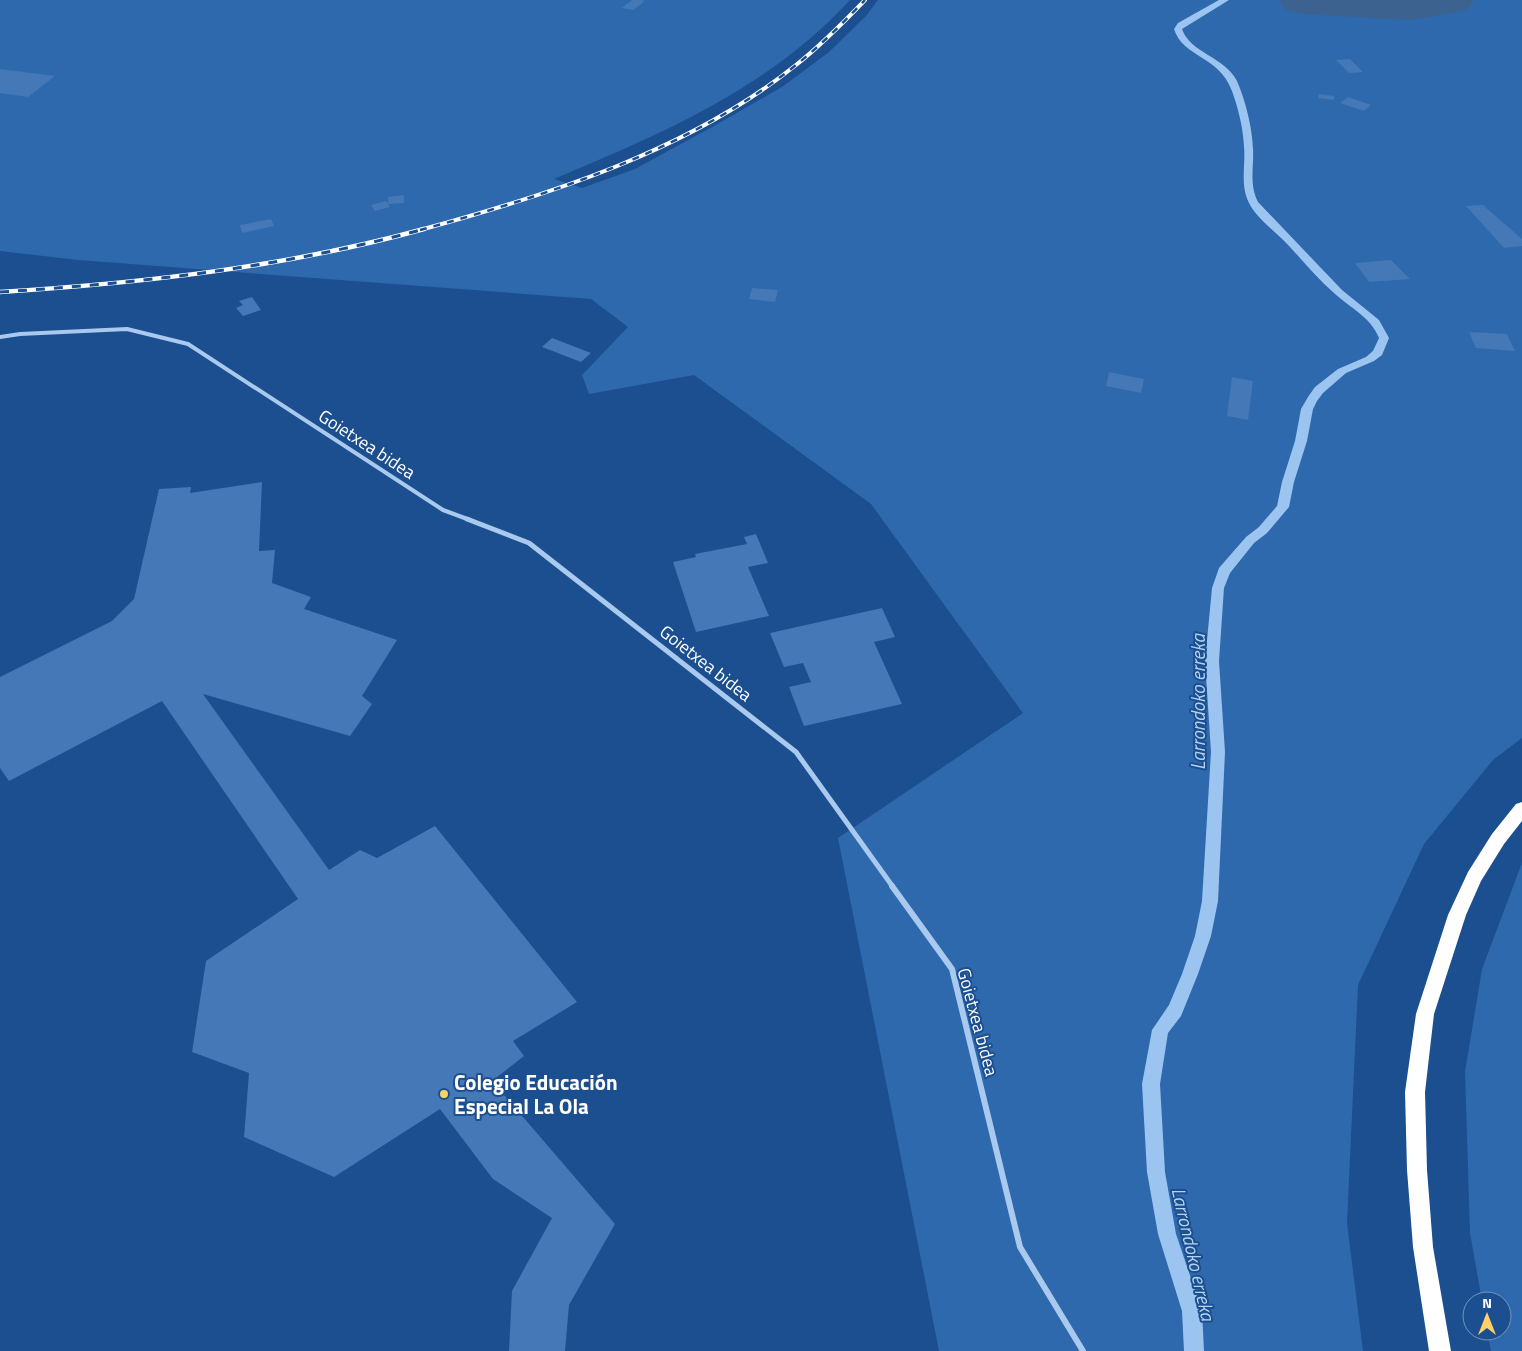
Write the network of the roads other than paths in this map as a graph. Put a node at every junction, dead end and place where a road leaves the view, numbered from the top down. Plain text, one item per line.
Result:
1 (0, 337) edge
2 (1522, 809) edge
3 (1082, 1351) edge
4 (1440, 1351) edge

1 - 3 street, Goietxea bidea
2 - 4 highway

